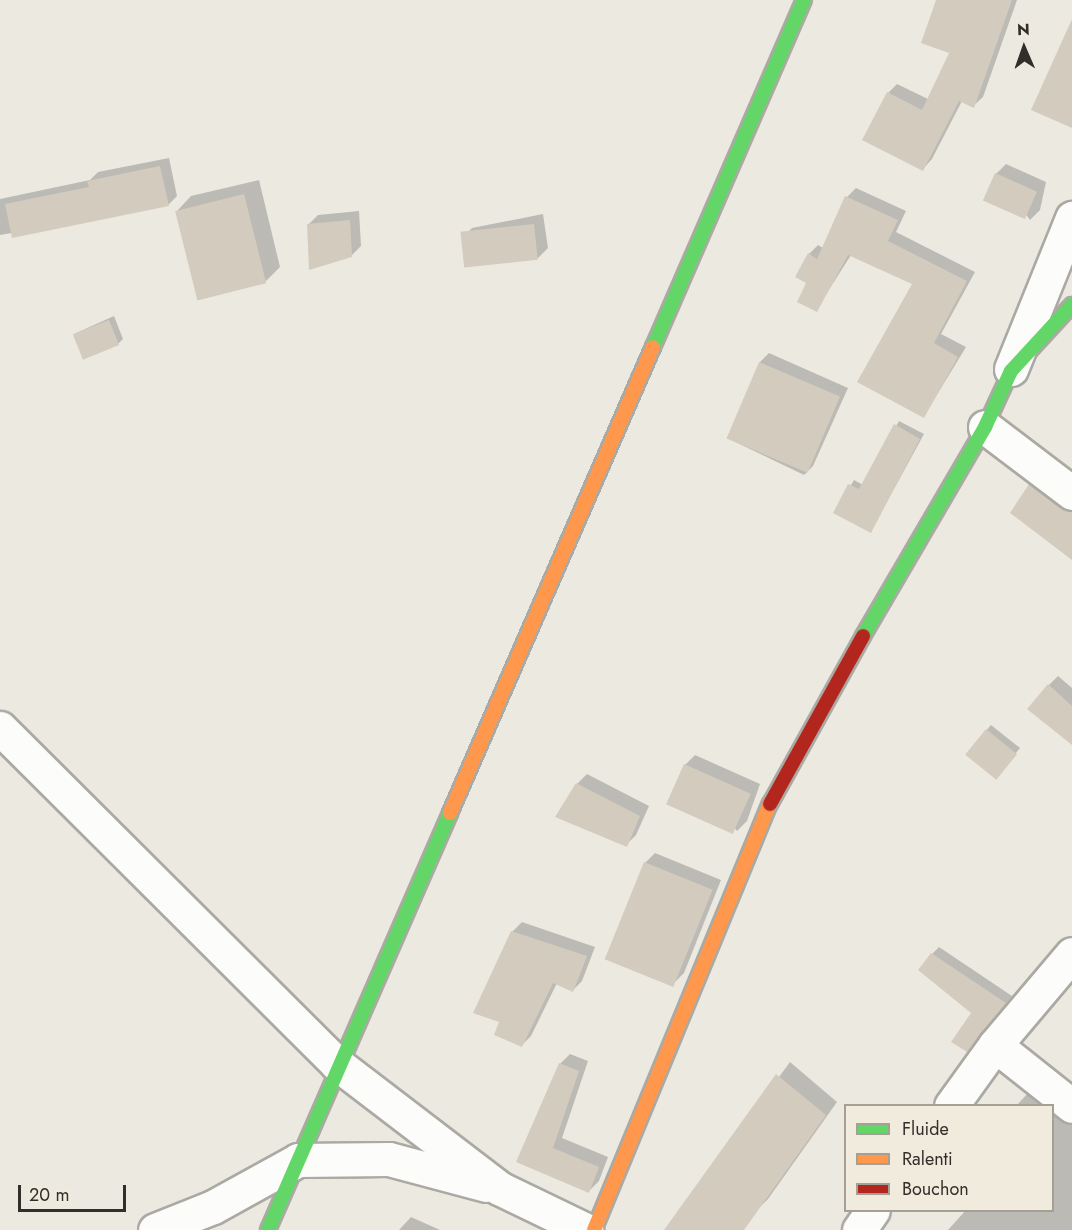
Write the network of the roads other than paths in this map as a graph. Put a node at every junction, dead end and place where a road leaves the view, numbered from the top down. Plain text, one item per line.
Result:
1 (804, 0) edge
2 (1072, 218) edge
3 (1072, 305) edge
4 (1011, 371) junction
5 (985, 427) junction
6 (1072, 493) edge
7 (0, 728) edge
8 (1072, 954) edge
9 (995, 1045) junction
10 (337, 1064) junction
11 (952, 1104) edge
12 (1072, 1106) edge
13 (298, 1160) junction
14 (499, 1188) junction
15 (872, 1212) edge
16 (155, 1230) edge
17 (268, 1230) edge
18 (586, 1230) edge
19 (594, 1230) edge
20 (859, 1230) edge

1 - 10 street
2 - 4 street
3 - 4 street
4 - 5 street
5 - 6 street
5 - 19 street
7 - 10 street
8 - 9 street
9 - 11 street
9 - 12 street
10 - 13 street
10 - 14 street
13 - 14 street
13 - 16 street
13 - 17 street
14 - 18 street
15 - 20 street

